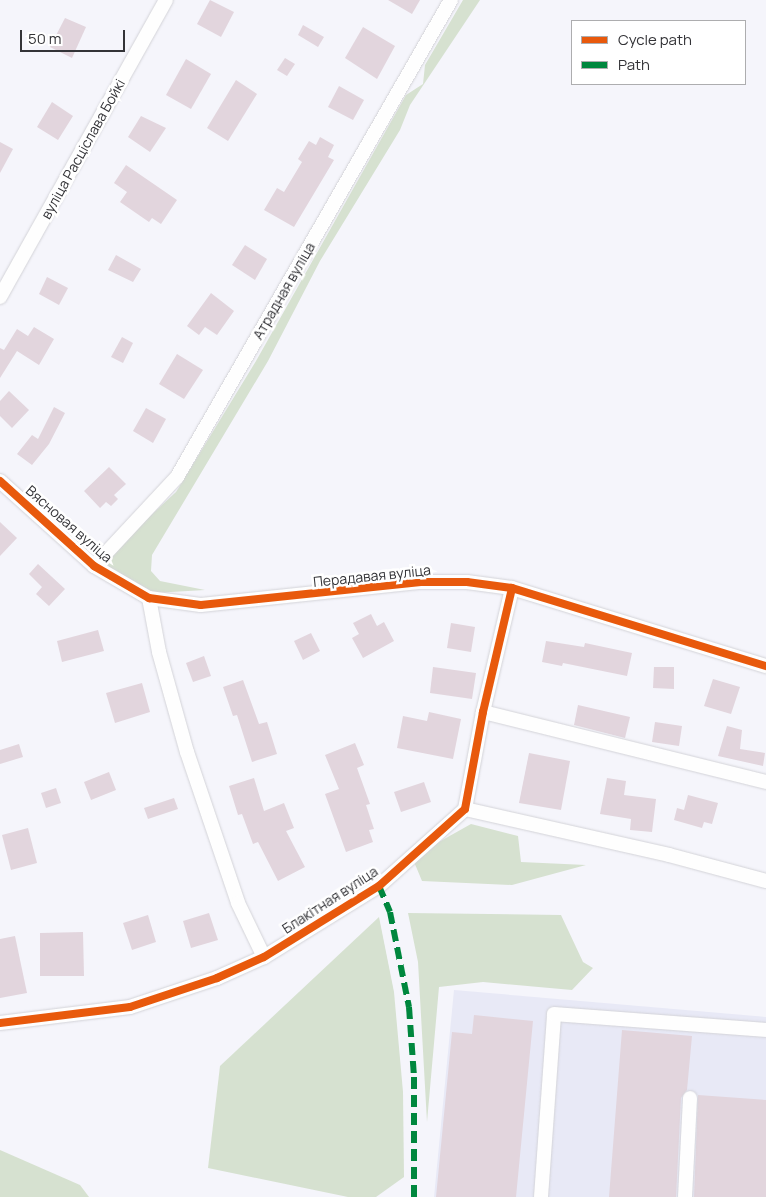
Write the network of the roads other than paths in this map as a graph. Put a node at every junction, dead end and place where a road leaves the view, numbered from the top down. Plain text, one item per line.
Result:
1 (166, 0) edge
2 (451, 0) edge
3 (0, 297) edge
4 (0, 481) edge
5 (94, 566) junction
6 (512, 588) junction
7 (149, 598) junction
8 (766, 666) edge
9 (482, 712) junction
10 (766, 782) edge
11 (465, 809) junction
12 (766, 881) edge
13 (264, 957) junction
14 (0, 1024) edge
15 (766, 1030) edge
16 (690, 1098) dead end
17 (541, 1197) edge
18 (685, 1197) edge

1 - 3 street, вуліца Расціслава Бойкі
2 - 5 street, Атрадная вуліца
4 - 5 street, Вясновая вуліца
5 - 7 street, Вясновая вуліца
6 - 7 street, Перадавая вуліца
6 - 8 street, Перадавая вуліца
6 - 9 street
7 - 13 street
9 - 10 street
9 - 11 street
11 - 12 street
11 - 13 street, Блакітная вуліца
13 - 14 street, Блакітная вуліца
15 - 17 street
16 - 18 street

